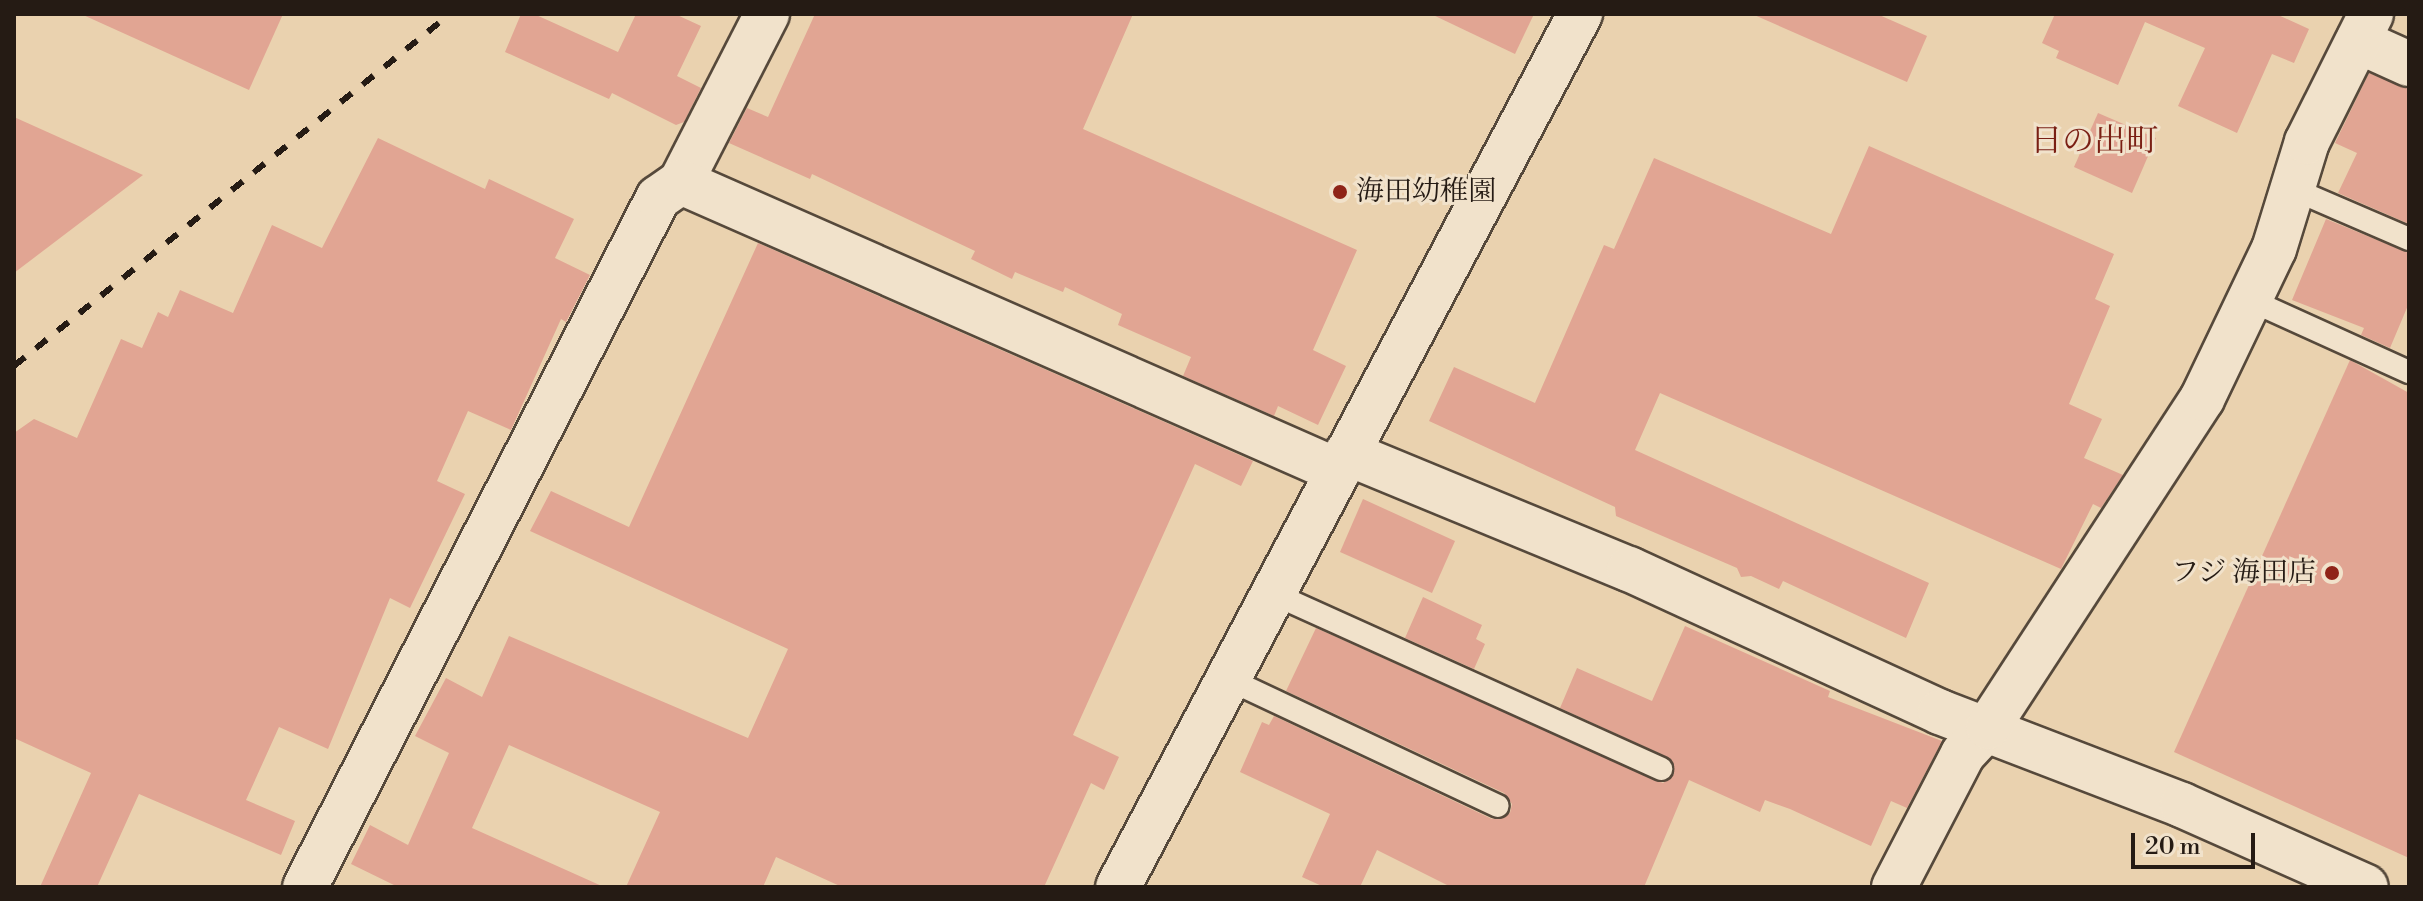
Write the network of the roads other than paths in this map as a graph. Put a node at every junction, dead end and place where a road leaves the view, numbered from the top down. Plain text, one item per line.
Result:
1 (767, 14) edge
2 (1580, 14) edge
3 (2365, 27) edge
4 (2409, 64) edge
5 (681, 182) junction
6 (2293, 189) junction
7 (2409, 239) edge
8 (2250, 300) junction
9 (2409, 372) edge
10 (1343, 462) junction
11 (1274, 594) junction
12 (1228, 679) junction
13 (1988, 727) junction
14 (1661, 769) dead end
15 (1498, 806) dead end
16 (305, 887) edge
17 (1118, 887) edge
18 (1894, 887) edge
19 (2366, 887) edge

1 - 5 street
2 - 10 street
3 - 4 street
3 - 6 street
5 - 10 street
5 - 16 street
6 - 7 lane
6 - 8 street
8 - 9 lane
8 - 13 street
10 - 11 street
10 - 13 street
11 - 12 street
11 - 14 lane
12 - 15 lane
12 - 17 street
13 - 18 street
13 - 19 street

